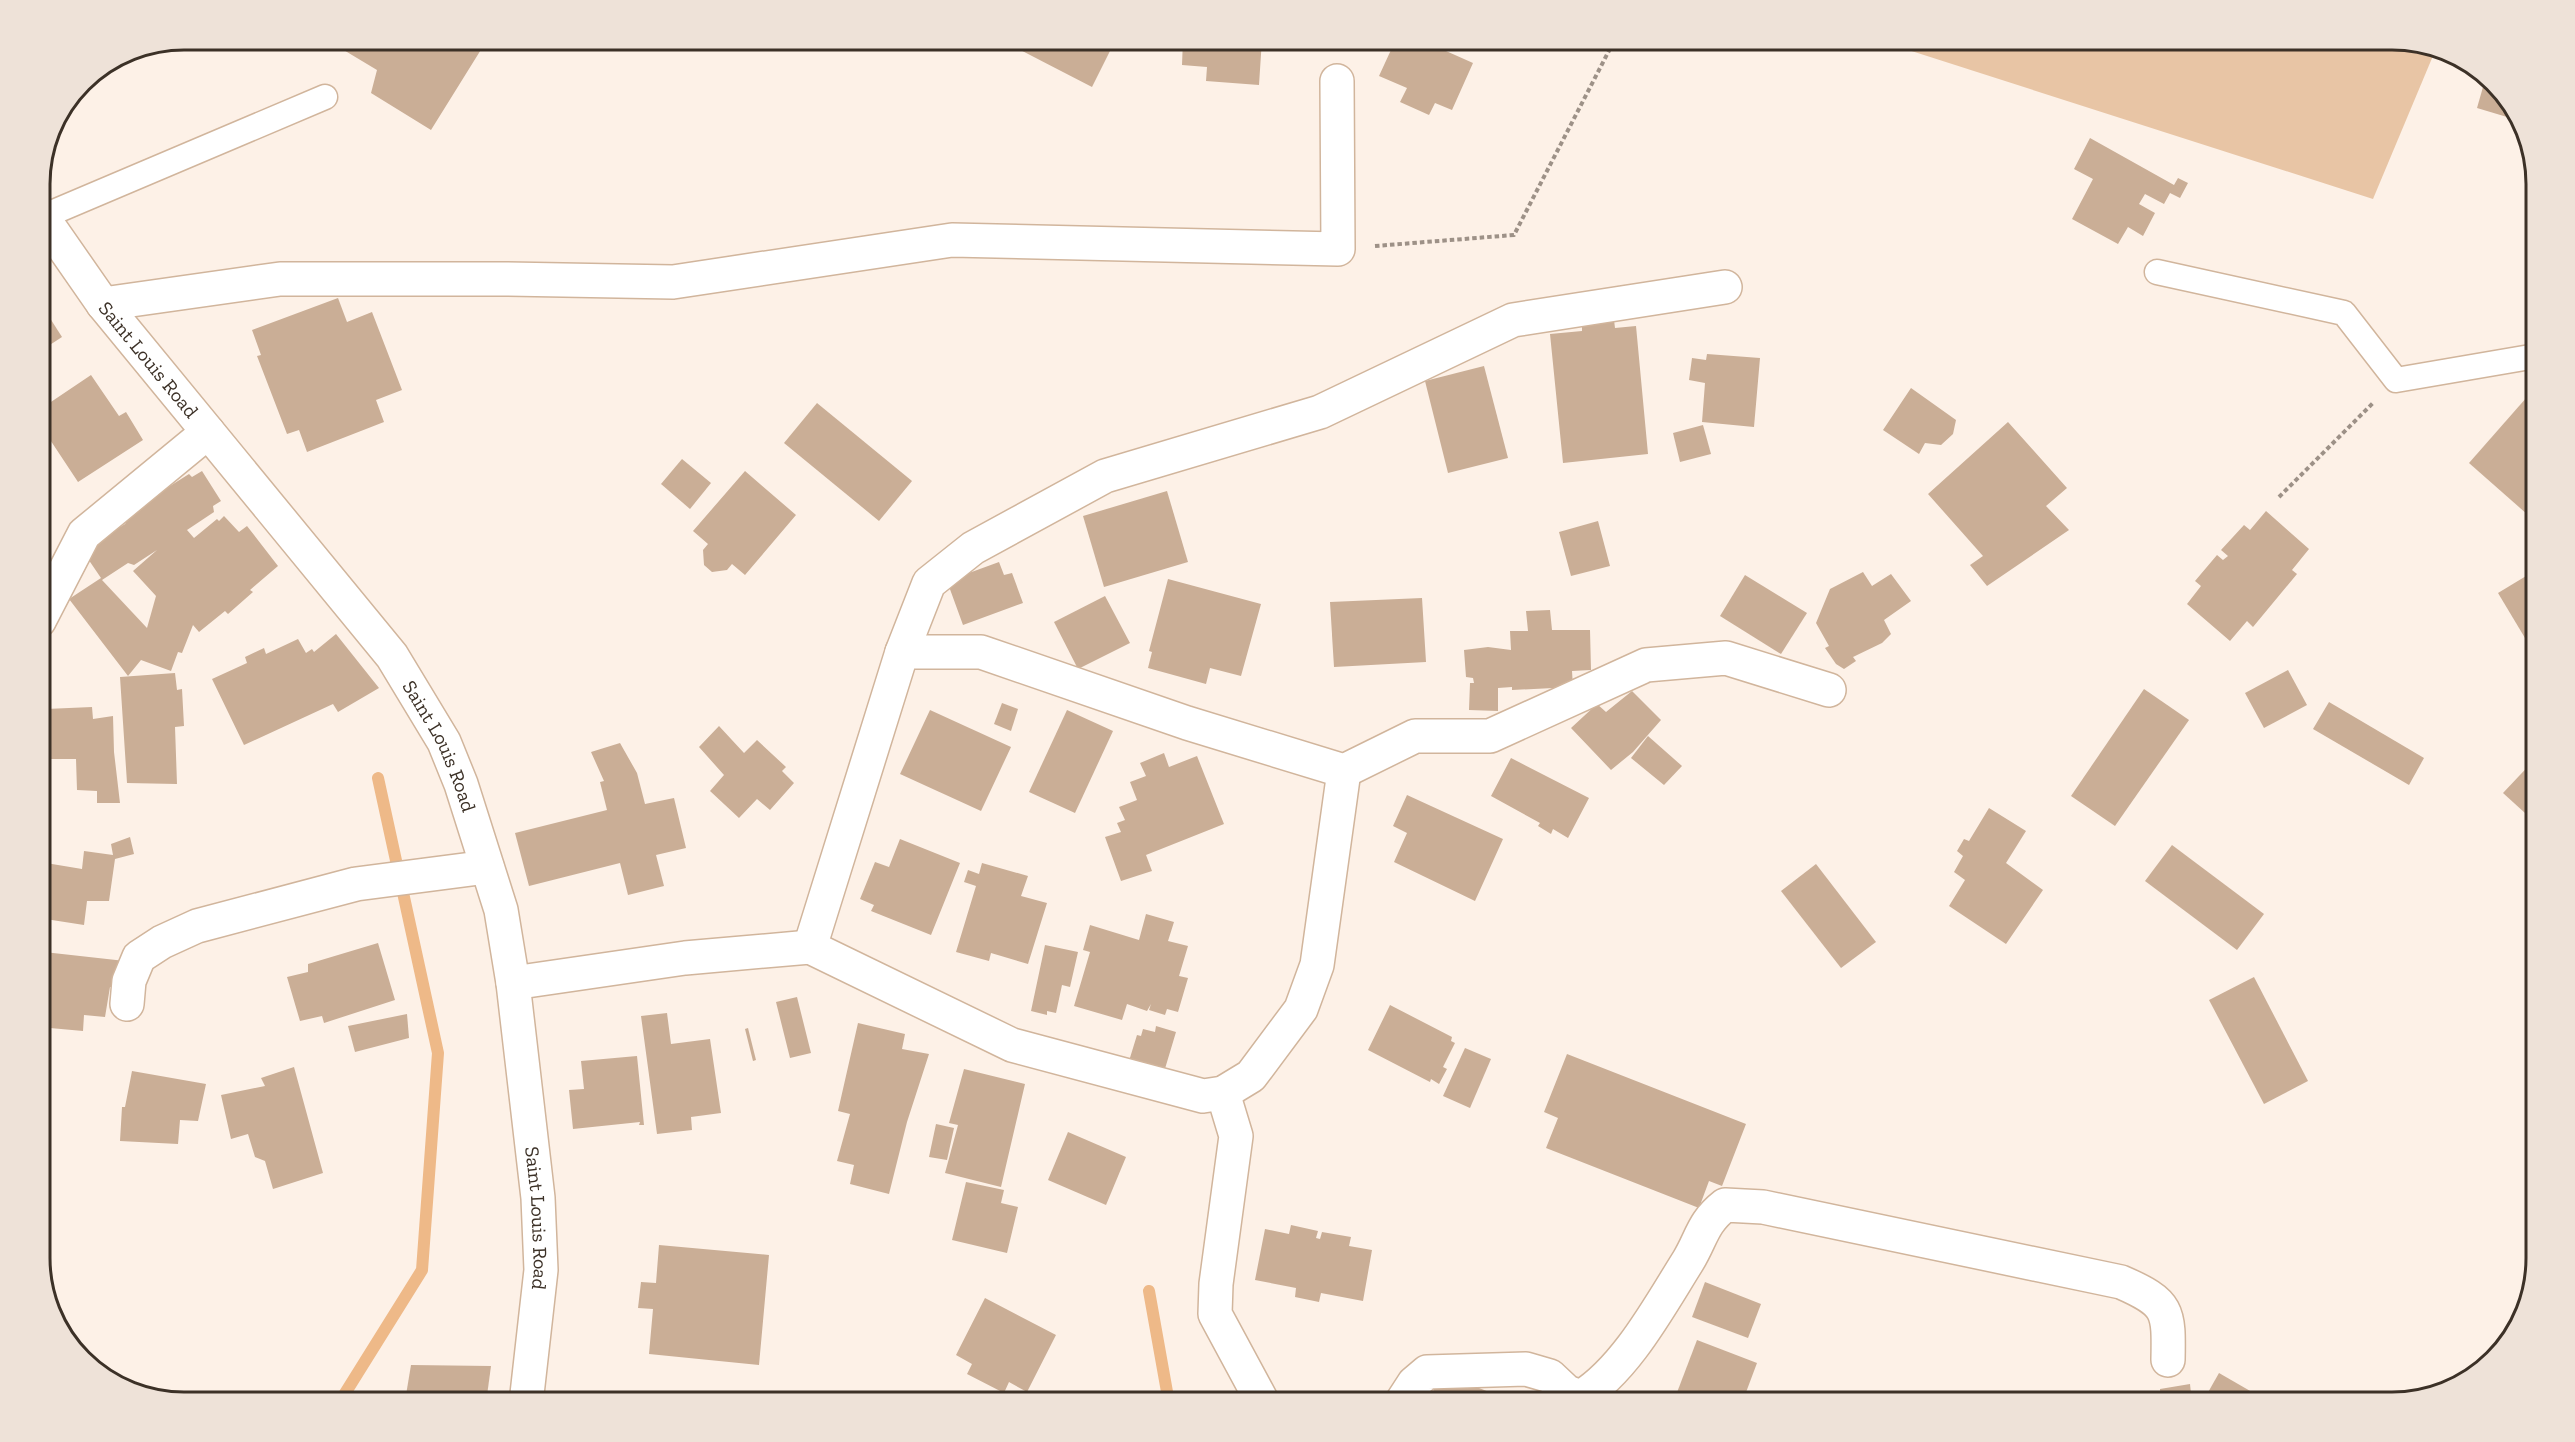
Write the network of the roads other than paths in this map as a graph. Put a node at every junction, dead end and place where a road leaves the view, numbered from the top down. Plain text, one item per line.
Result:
1 (1337, 81) dead end
2 (325, 97) dead end
3 (50, 212) edge
4 (50, 230) edge
5 (2157, 272) dead end
6 (1725, 287) dead end
7 (103, 304) junction
8 (2525, 358) edge
9 (208, 432) junction
10 (50, 600) edge
11 (902, 652) junction
12 (1829, 690) dead end
13 (1344, 771) junction
14 (487, 867) junction
15 (810, 947) junction
16 (513, 983) junction
17 (127, 1004) dead end
18 (1223, 1093) junction
19 (2168, 1360) dead end
20 (527, 1392) edge
21 (1257, 1392) edge
22 (1408, 1392) edge
23 (1567, 1392) edge
24 (1587, 1392) edge

1 - 7 street
2 - 3 lane
4 - 7 street, Saint Louis Road
5 - 8 lane
6 - 11 street
7 - 9 street, Saint Louis Road
9 - 10 street
9 - 14 street, Saint Louis Road
11 - 13 street
11 - 15 street
12 - 13 street
13 - 18 street
14 - 16 street, Saint Louis Road
14 - 17 street
15 - 16 street
15 - 18 street
16 - 20 street, Saint Louis Road
18 - 21 street
19 - 24 street
22 - 23 street

